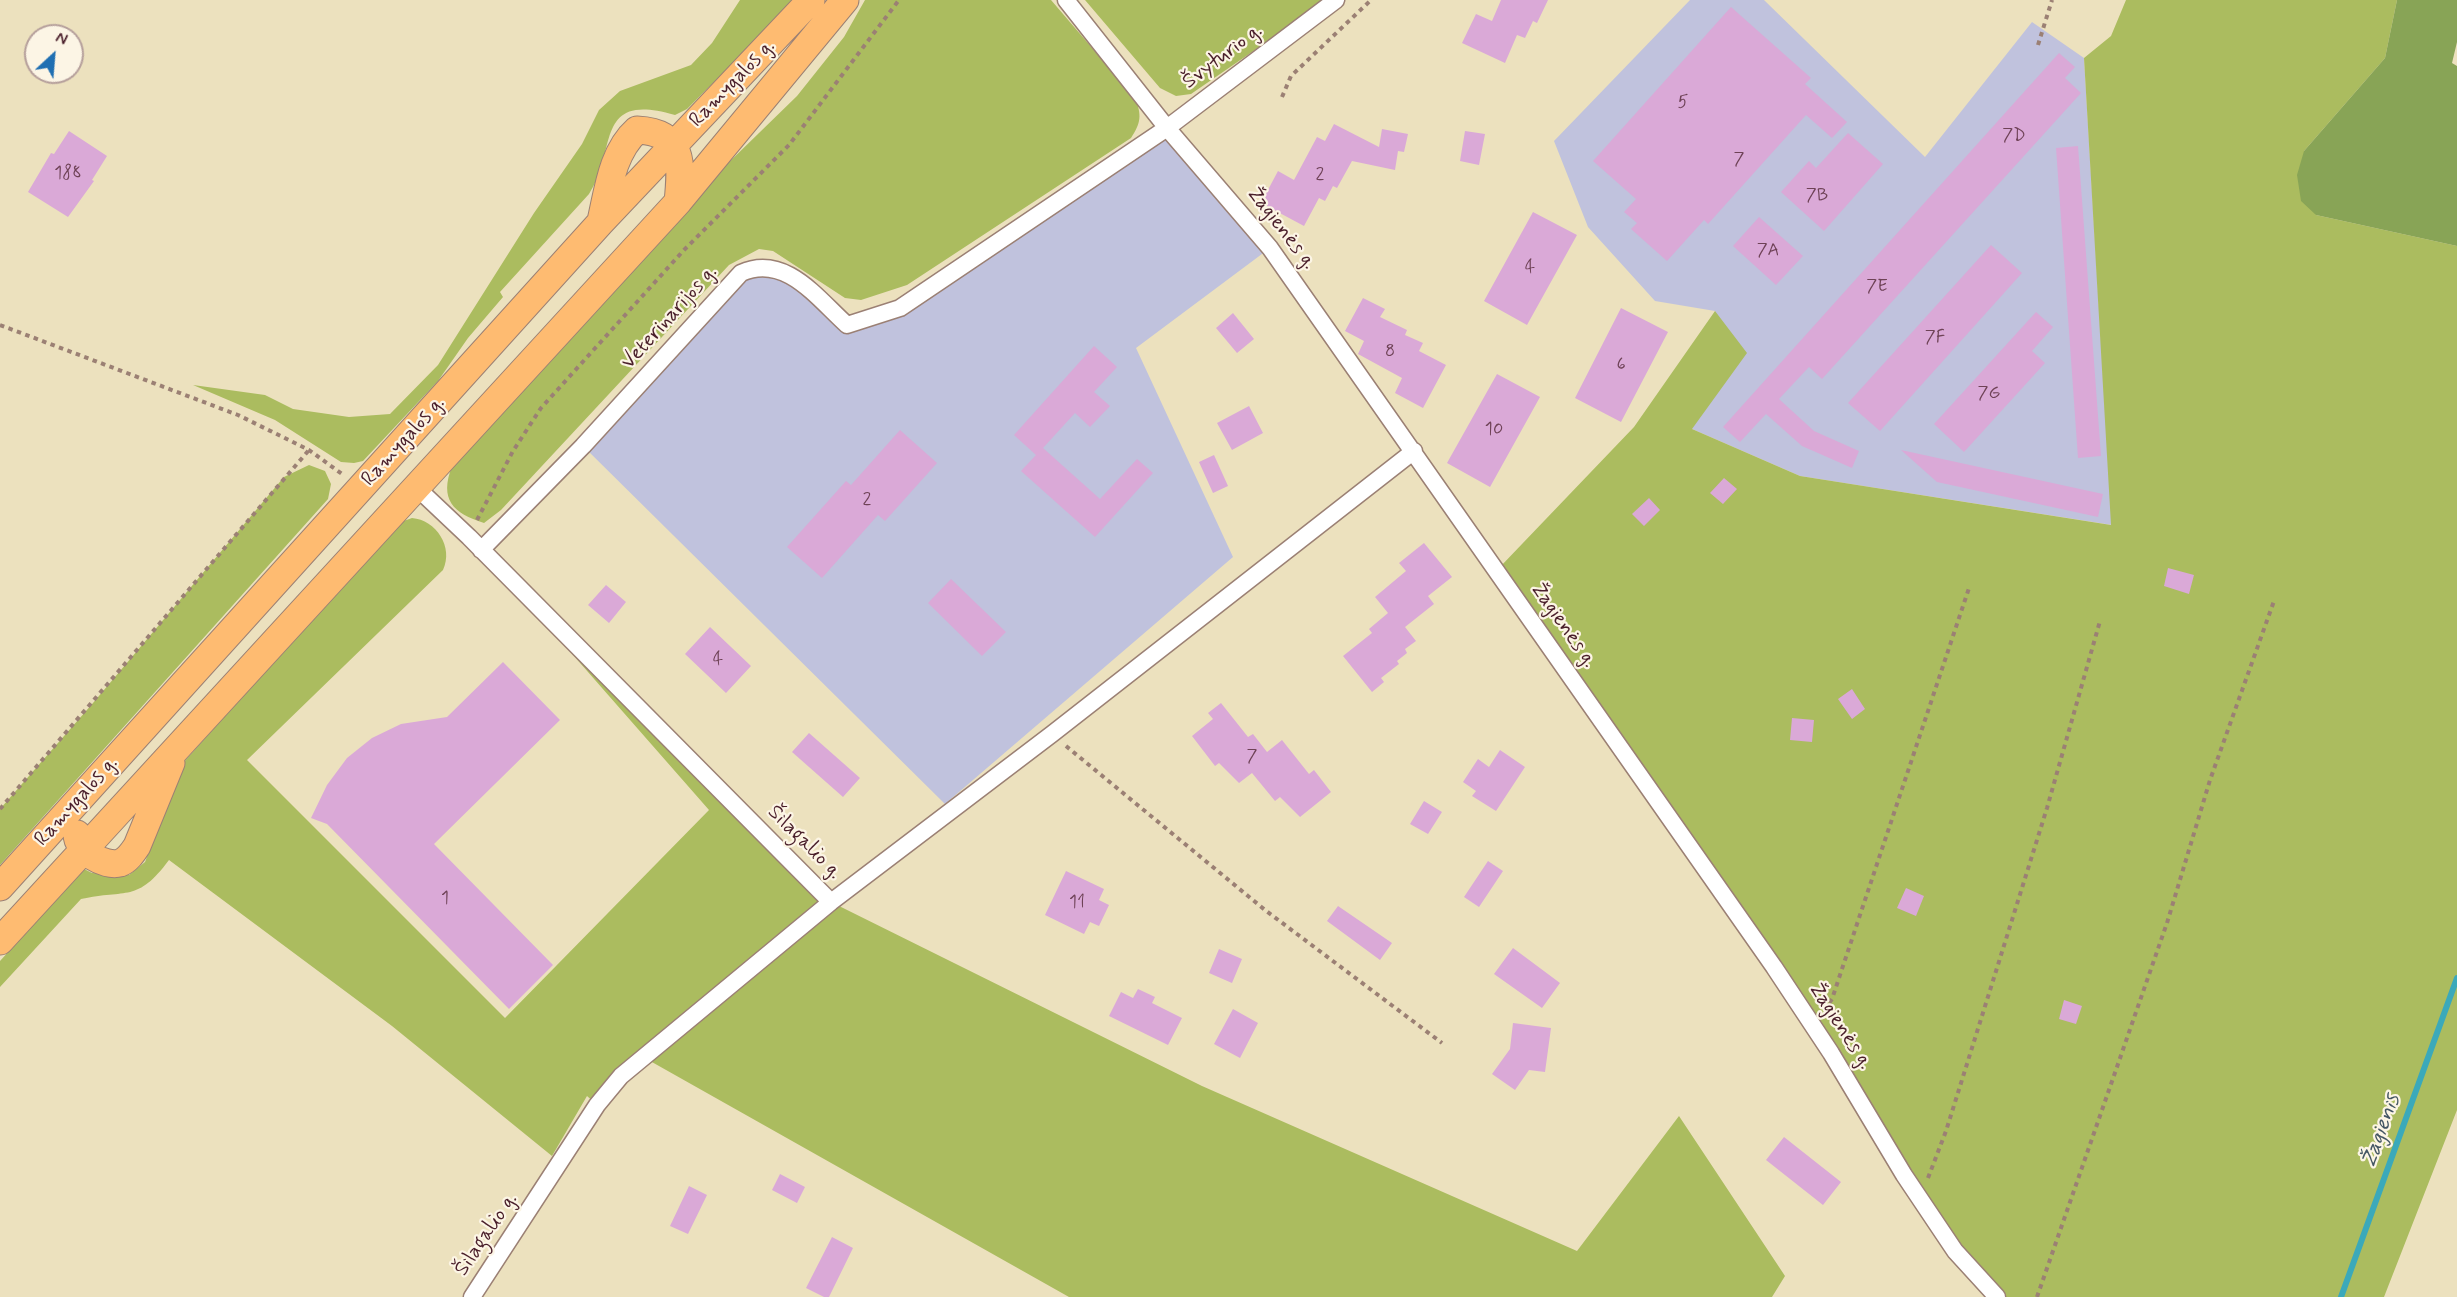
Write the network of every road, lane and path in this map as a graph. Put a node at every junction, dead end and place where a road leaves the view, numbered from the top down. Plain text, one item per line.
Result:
1 (811, 0) edge
2 (845, 0) edge
3 (899, 0) edge
4 (1066, 0) edge
5 (1336, 0) edge
6 (1371, 0) edge
7 (2052, 0) edge
8 (2038, 45) dead end
9 (1282, 97) dead end
10 (1167, 128) junction
11 (675, 145) junction
12 (678, 202) junction
13 (601, 222) junction
14 (0, 325) edge
15 (309, 450) junction
16 (1414, 451) junction
17 (415, 486) junction
18 (362, 489) junction
19 (475, 544) junction
20 (1969, 588) dead end
21 (2274, 602) dead end
22 (2100, 621) dead end
23 (1052, 734) junction
24 (134, 740) junction
25 (177, 748) junction
26 (0, 809) edge
27 (84, 849) junction
28 (0, 887) edge
29 (831, 902) junction
30 (0, 941) edge
31 (1812, 1024) junction
32 (1442, 1043) dead end
33 (1919, 1198) junction
34 (472, 1297) edge
35 (1996, 1297) edge
36 (2037, 1297) edge

1 - 11 highway, Ramygalos g.
2 - 12 highway
3 - 19 path
4 - 10 street, Žagienės g.
5 - 10 street, Švyturio g.
6 - 9 path
7 - 8 path
10 - 16 street, Žagienės g.
10 - 19 street, Veterinarijos g.
11 - 12 highway
11 - 13 highway, Ramygalos g.
11 - 13 highway
12 - 17 highway
13 - 18 highway, Ramygalos g.
14 - 15 path
15 - 18 path
15 - 26 path
16 - 23 street
16 - 31 street, Žagienės g.
17 - 19 street, Šilagalio g.
17 - 25 highway
18 - 24 highway, Ramygalos g.
19 - 29 street, Šilagalio g.
20 - 31 path
21 - 36 path
22 - 33 path
23 - 29 street
23 - 32 path
24 - 27 highway
24 - 28 highway, Ramygalos g.
25 - 27 highway
25 - 27 highway
27 - 30 highway
29 - 34 street, Šilagalio g.
31 - 33 street, Žagienės g.
33 - 35 street, Žagienės g.

